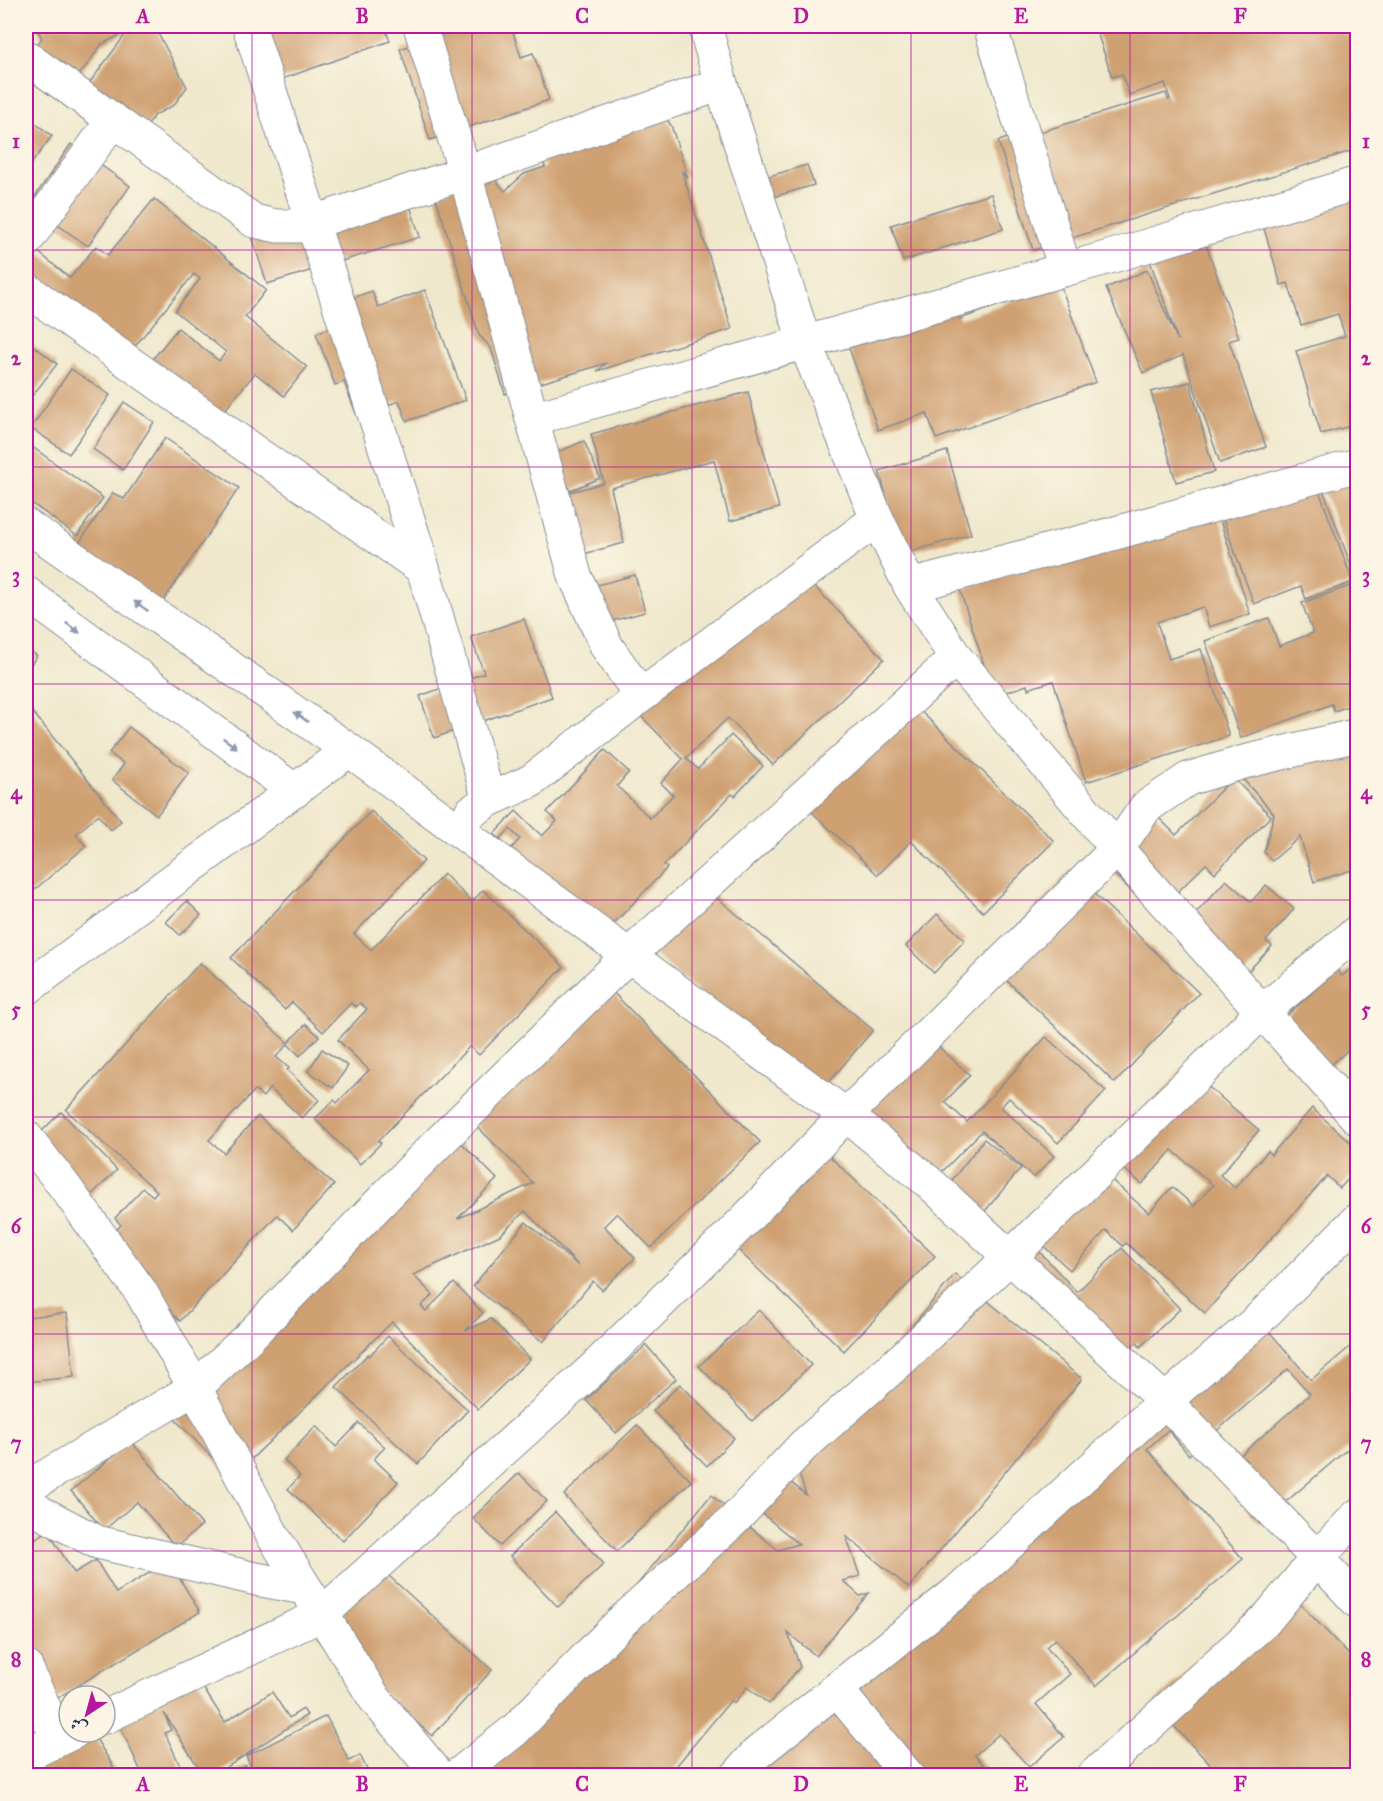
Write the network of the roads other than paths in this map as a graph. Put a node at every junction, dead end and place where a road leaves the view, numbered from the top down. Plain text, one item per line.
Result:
1 (249, 26) edge
2 (420, 26) edge
3 (705, 26) edge
4 (990, 26) edge
5 (26, 57) edge
6 (721, 84) junction
7 (113, 120) junction
8 (465, 173) junction
9 (1358, 183) edge
10 (313, 222) junction
11 (26, 241) edge
12 (1065, 269) junction
13 (26, 289) edge
14 (805, 343) junction
15 (532, 419) junction
16 (1358, 465) edge
17 (878, 519) junction
18 (26, 525) edge
19 (423, 569) junction
20 (910, 586) junction
21 (26, 593) edge
22 (956, 658) junction
23 (641, 696) junction
24 (1358, 735) edge
25 (349, 750) junction
26 (295, 791) junction
27 (489, 800) junction
28 (451, 825) junction
29 (1116, 849) junction
30 (1358, 931) edge
31 (629, 955) junction
32 (26, 989) edge
33 (1261, 1013) junction
34 (846, 1115) junction
35 (1358, 1119) edge
36 (26, 1137) edge
37 (1358, 1219) edge
38 (1010, 1257) junction
39 (195, 1388) junction
40 (1165, 1401) junction
41 (26, 1488) edge
42 (26, 1501) edge
43 (1358, 1515) edge
44 (1317, 1558) junction
45 (312, 1602) junction
46 (1358, 1602) edge
47 (26, 1667) edge
48 (837, 1690) junction
49 (117, 1710) edge
50 (57, 1720) edge
51 (57, 1740) edge
52 (26, 1755) edge
53 (439, 1776) edge
54 (457, 1776) edge
55 (737, 1776) edge
56 (908, 1776) edge
57 (1094, 1776) edge

1 - 10 street
2 - 8 street
3 - 6 street
4 - 12 street
5 - 7 street
6 - 8 street
6 - 14 street
7 - 10 street
7 - 11 street
8 - 10 street
8 - 15 street
9 - 12 street
10 - 19 street
12 - 14 street
13 - 19 street
14 - 15 street
14 - 17 street
15 - 23 street
16 - 20 street
17 - 20 street
17 - 23 street
25 -> 18 street
19 - 27 street
20 - 22 street
21 -> 26 street
22 - 29 street
22 - 31 street
23 - 27 street
24 - 29 street
25 - 26 street
25 - 28 street
26 - 32 street
27 - 28 street
28 - 31 street
29 - 33 street
29 - 34 street
30 - 33 street
31 - 34 street
31 - 39 street
33 - 35 street
33 - 38 street
34 - 38 street
34 - 45 street
36 - 39 street
37 - 40 street
38 - 40 street
38 - 54 street
39 - 41 street
39 - 45 street
40 - 44 street
40 - 48 street
42 - 45 street
43 - 44 street
44 - 46 street
44 - 57 street
45 - 49 street
45 - 53 street
47 - 50 street
48 - 55 street
48 - 56 street
51 - 52 street

